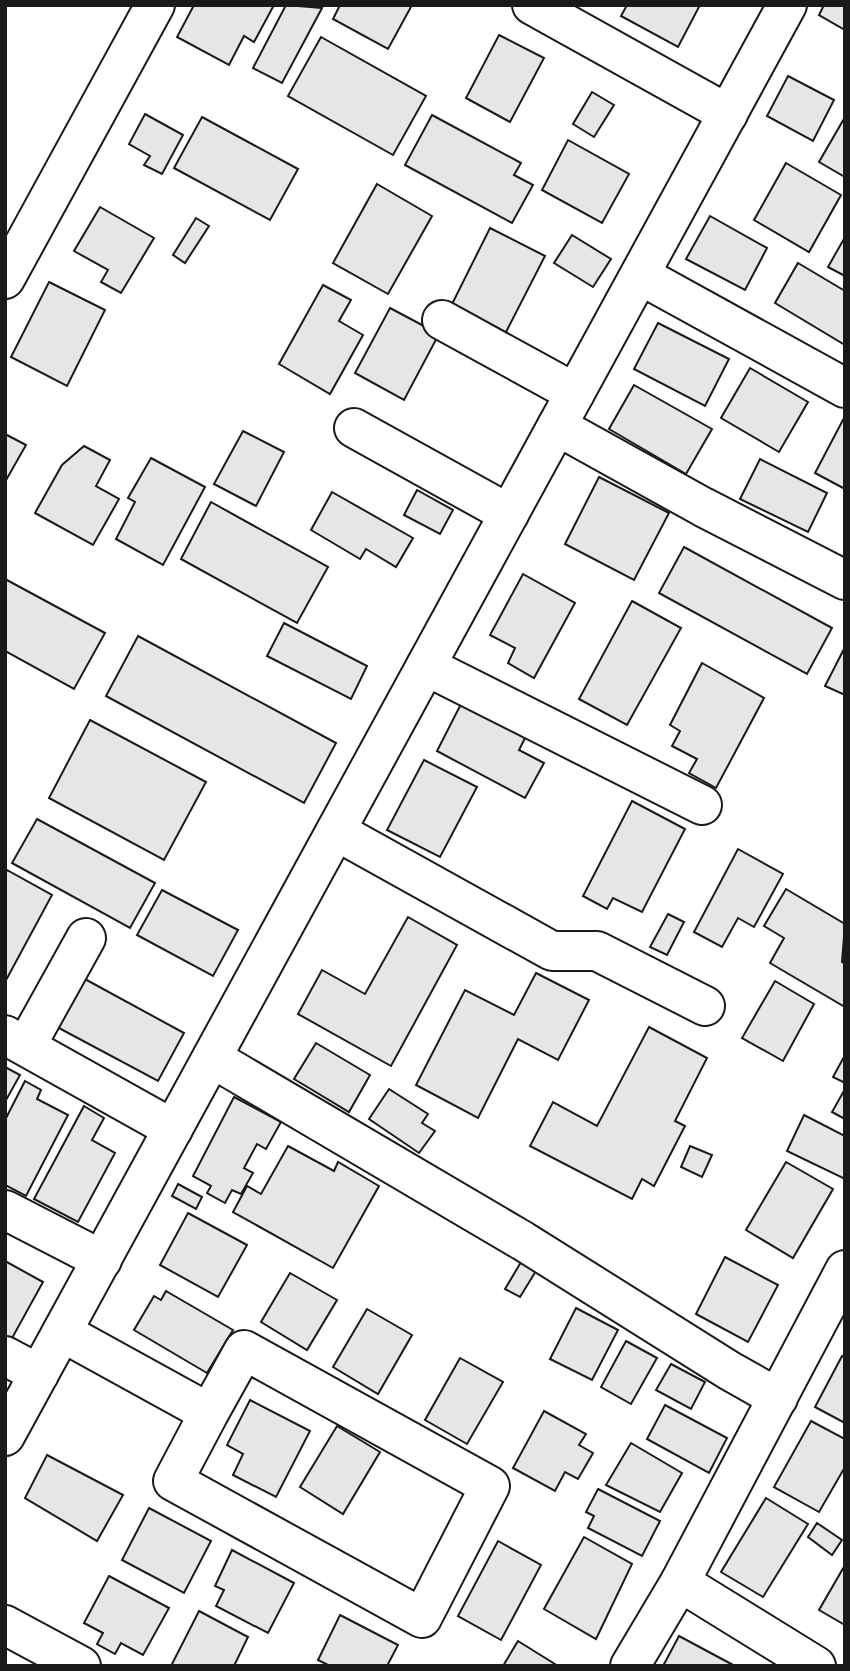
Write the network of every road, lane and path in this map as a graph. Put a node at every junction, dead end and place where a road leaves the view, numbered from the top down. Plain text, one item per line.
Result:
1 (155, 5) edge
2 (532, 5) edge
3 (787, 5) edge
4 (587, 19) edge
5 (728, 114) junction
6 (640, 275) junction
7 (5, 279) edge
8 (442, 320) dead end
9 (845, 388) edge
10 (575, 393) junction
11 (557, 426) junction
12 (354, 428) dead end
13 (509, 514) junction
14 (845, 580) edge
15 (426, 666) junction
16 (702, 805) dead end
17 (336, 831) junction
18 (86, 938) dead end
19 (705, 1006) dead end
20 (15, 1040) edge
21 (212, 1058) junction
22 (173, 1129) junction
23 (5, 1210) edge
24 (102, 1260) junction
25 (845, 1270) edge
26 (62, 1332) junction
27 (5, 1356) edge
28 (39, 1374) junction
29 (778, 1398) junction
30 (209, 1413) junction
31 (5, 1436) edge
32 (680, 1582) junction
33 (5, 1625) edge
34 (81, 1666) edge
35 (630, 1666) edge
36 (816, 1666) edge

1 - 7 street
2 - 4 street
3 - 5 street
4 - 5 street
5 - 6 street
6 - 9 street
6 - 10 street
8 - 10 street
10 - 11 street
11 - 13 street
11 - 14 street
12 - 13 street
13 - 15 street
15 - 16 street
15 - 17 street
17 - 19 street
17 - 21 street
18 - 20 street
20 - 22 street
21 - 22 street
21 - 29 street
22 - 24 street
23 - 24 street
24 - 26 street
25 - 29 street
26 - 28 street
26 - 30 street
27 - 28 street
28 - 31 street
29 - 32 street
30 - 30 street
32 - 35 street
32 - 36 street
33 - 34 street

